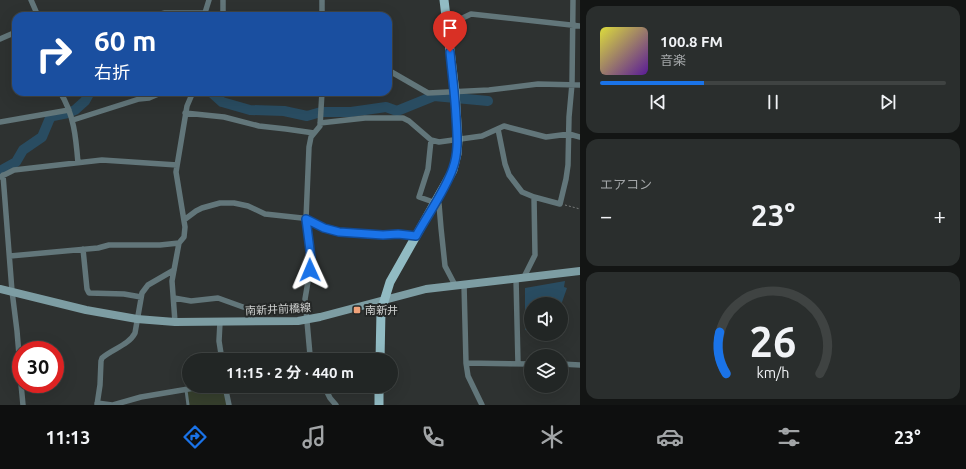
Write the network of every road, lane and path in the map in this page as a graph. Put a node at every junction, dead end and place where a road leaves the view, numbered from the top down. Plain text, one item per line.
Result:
1 (31, 0) edge
2 (209, 0) edge
3 (223, 0) edge
4 (322, 0) edge
5 (444, 0) edge
6 (572, 0) edge
7 (36, 12) edge
8 (205, 12) edge
9 (223, 12) edge
10 (322, 12) edge
11 (573, 25) junction
12 (446, 26) junction
13 (580, 26) edge
14 (12, 34) edge
15 (0, 39) edge
16 (392, 72) edge
17 (572, 84) junction
18 (580, 85) edge
19 (62, 96) edge
20 (154, 96) edge
21 (191, 96) edge
22 (322, 96) edge
23 (455, 96) junction
24 (69, 110) junction
25 (186, 113) junction
26 (73, 120) junction
27 (0, 122) edge
28 (320, 123) junction
29 (498, 129) junction
30 (314, 133) junction
31 (569, 134) junction
32 (580, 137) edge
33 (431, 140) junction
34 (458, 140) junction
35 (78, 163) junction
36 (177, 165) junction
37 (1, 176) edge
38 (534, 197) junction
39 (435, 202) junction
40 (560, 204) junction
41 (580, 209) edge
42 (306, 219) junction
43 (184, 220) junction
44 (416, 236) junction
45 (179, 243) junction
46 (83, 250) junction
47 (10, 256) junction
48 (174, 270) junction
49 (580, 272) edge
50 (520, 278) junction
51 (460, 285) junction
52 (0, 289) edge
53 (12, 292) junction
54 (141, 297) junction
55 (174, 298) junction
56 (383, 300) junction
57 (242, 307) dead end
58 (137, 319) junction
59 (306, 320) junction
60 (174, 322) junction
61 (220, 322) junction
62 (18, 341) edge
63 (221, 353) edge
64 (310, 353) edge
65 (380, 353) edge
66 (466, 363) junction
67 (518, 364) junction
68 (524, 364) edge
69 (568, 364) edge
70 (580, 365) edge
71 (182, 391) edge
72 (22, 393) edge
73 (186, 393) edge
74 (226, 393) edge
75 (328, 393) edge
76 (379, 393) edge
77 (97, 404) edge
78 (23, 405) edge
79 (112, 405) edge
80 (188, 405) edge
81 (229, 405) edge
82 (336, 405) edge
83 (379, 405) edge
84 (482, 405) edge

1 - 7 street
2 - 8 street
3 - 9 street
4 - 10 street
5 - 12 main road
6 - 11 street
11 - 12 street
11 - 13 street
11 - 17 street
12 - 23 main road
14 - 15 street
16 - 23 street
17 - 18 street
17 - 23 street
17 - 31 street
19 - 24 street
20 - 26 street
21 - 25 street
22 - 28 street
23 - 34 main road
24 - 26 street
24 - 27 street
25 - 30 street
25 - 36 street
26 - 35 street
28 - 30 street
28 - 33 street
29 - 31 street
29 - 34 street
29 - 38 street
30 - 42 street
31 - 32 street
31 - 40 street
33 - 34 street
33 - 39 street
34 - 39 main road
35 - 36 street
35 - 37 street
36 - 43 street
37 - 47 street
38 - 40 street
38 - 50 street
39 - 44 main road
39 - 51 street
40 - 41 path
42 - 43 street
42 - 44 street
42 - 59 street
43 - 45 street
44 - 56 main road
45 - 46 street
45 - 48 street
46 - 47 street
46 - 54 street
47 - 53 street
48 - 54 street
48 - 55 street
49 - 50 main road, 南新井前橋線
50 - 51 main road, 南新井前橋線
50 - 67 street
51 - 56 main road, 南新井前橋線
51 - 66 street
52 - 53 main road, 南新井前橋線
53 - 58 main road, 南新井前橋線
53 - 62 street
54 - 58 street
55 - 57 street
55 - 60 street
56 - 59 main road, 南新井前橋線
56 - 65 main road
58 - 60 main road, 南新井前橋線
58 - 77 street
59 - 61 main road, 南新井前橋線
59 - 64 street
60 - 61 main road, 南新井前橋線
61 - 63 street
66 - 67 street
66 - 84 street
67 - 68 street
69 - 70 street
71 - 79 street
72 - 78 street
73 - 80 lane
74 - 81 street
75 - 82 street
76 - 83 main road
77 - 79 street

